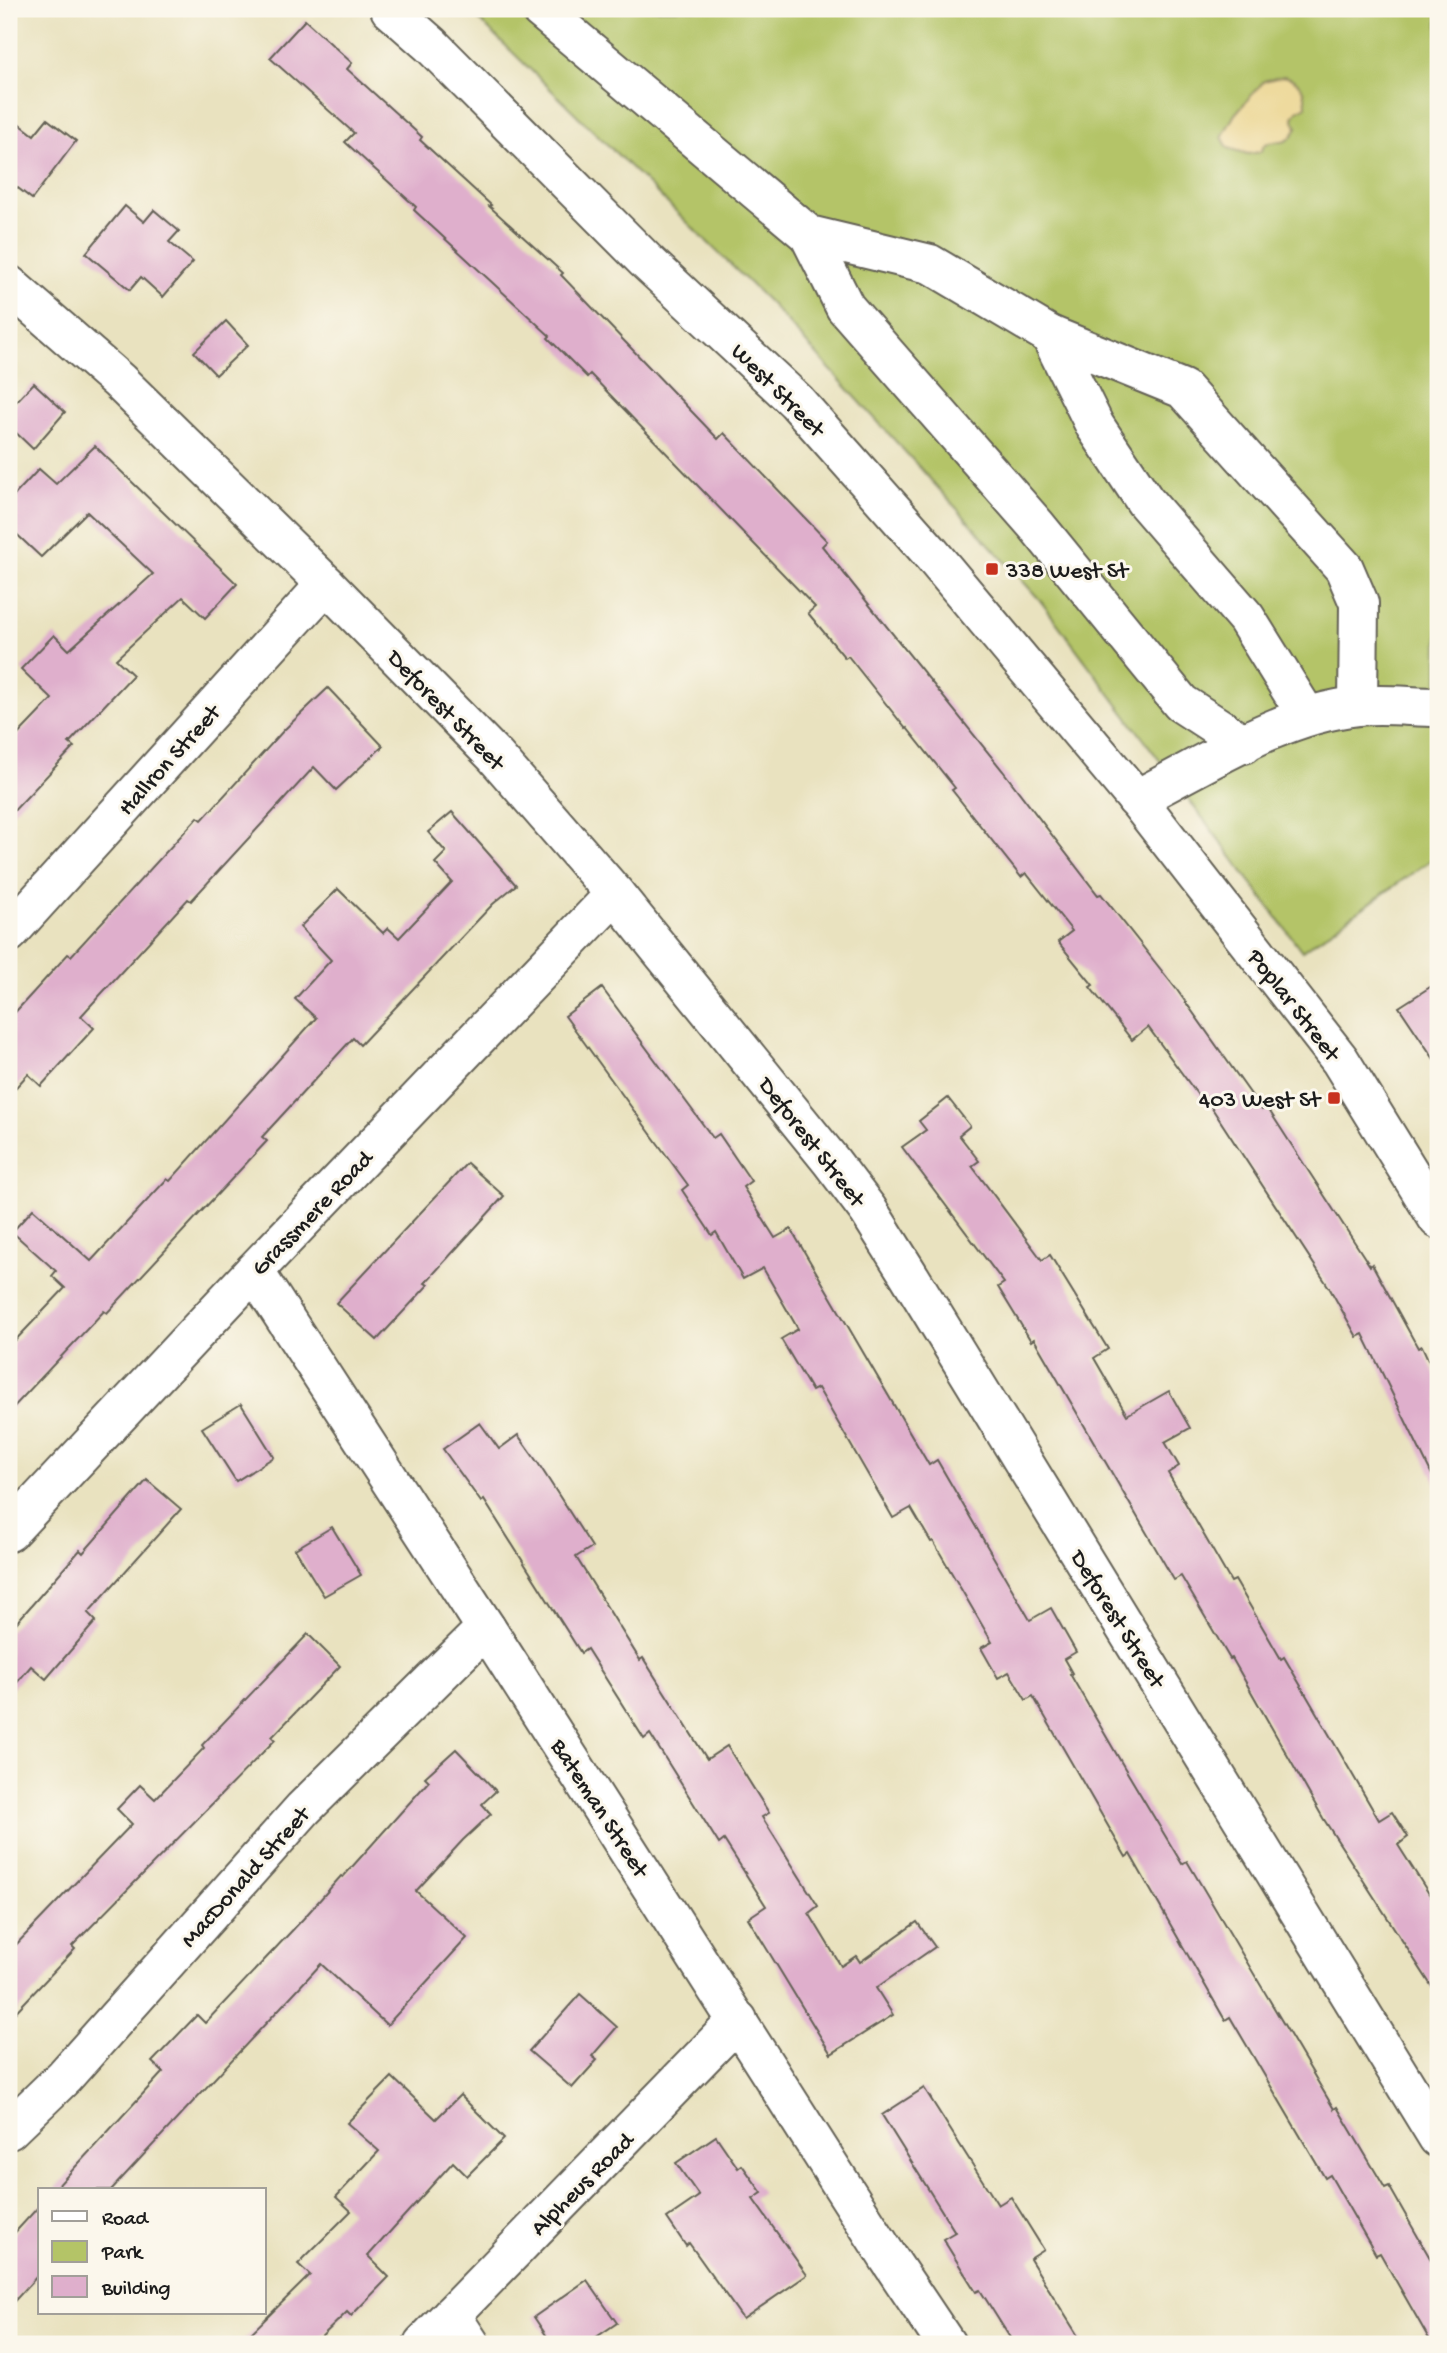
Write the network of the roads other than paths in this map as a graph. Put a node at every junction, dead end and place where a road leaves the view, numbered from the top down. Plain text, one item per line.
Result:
1 (390, 9) edge
2 (540, 9) edge
3 (808, 234) junction
4 (15, 301) edge
5 (1050, 335) junction
6 (326, 584) junction
7 (1358, 706) junction
8 (1438, 707) edge
9 (1307, 716) junction
10 (1244, 744) junction
11 (1136, 799) junction
12 (615, 894) junction
13 (9, 933) edge
14 (1438, 1219) edge
15 (254, 1271) junction
16 (9, 1532) edge
17 (486, 1628) junction
18 (738, 2020) junction
19 (9, 2130) edge
20 (1438, 2138) edge
21 (460, 2329) edge
22 (423, 2344) edge
23 (946, 2344) edge

1 - 11 street, West Street
2 - 3 street
3 - 5 street
3 - 10 street
4 - 6 street, Deforest Street
5 - 7 street
5 - 9 street
6 - 12 street, Deforest Street
6 - 13 street, Hallron Street
7 - 8 street
7 - 9 street
9 - 10 street
10 - 11 street
11 - 14 street, Poplar Street
12 - 15 street, Grassmere Road
12 - 20 street, Deforest Street
15 - 16 street, Grassmere Road
15 - 17 street, Bateman Street
17 - 18 street, Bateman Street
17 - 19 street, MacDonald Street
18 - 21 street, Alpheus Road
18 - 23 street, Bateman Street
21 - 22 street, Alpheus Road

